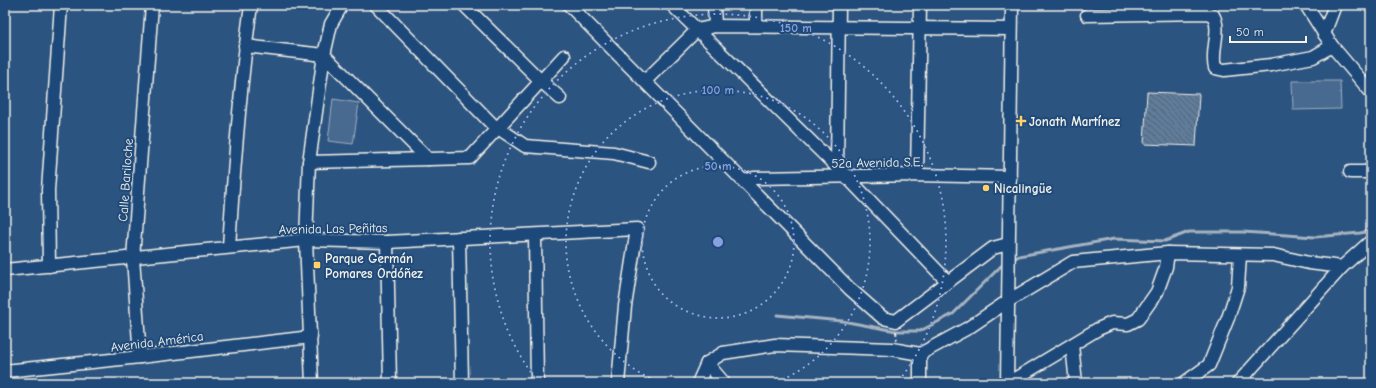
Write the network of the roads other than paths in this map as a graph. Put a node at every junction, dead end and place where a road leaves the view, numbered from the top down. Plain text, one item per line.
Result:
1 (60, 5) edge
2 (152, 5) edge
3 (251, 5) edge
4 (342, 5) edge
5 (376, 5) edge
6 (464, 5) edge
7 (569, 5) edge
8 (672, 5) edge
9 (714, 5) edge
10 (756, 5) edge
11 (839, 5) edge
12 (920, 5) edge
13 (1012, 5) edge
14 (1306, 5) edge
15 (1335, 5) edge
16 (1087, 15) dead end
17 (715, 26) junction
18 (756, 26) junction
19 (839, 27) junction
20 (920, 28) junction
21 (1011, 29) junction
22 (697, 30) junction
23 (1324, 34) junction
24 (245, 46) junction
25 (1332, 46) junction
26 (324, 55) junction
27 (564, 56) dead end
28 (540, 81) junction
29 (645, 81) junction
30 (1371, 92) edge
31 (560, 98) dead end
32 (498, 128) junction
33 (428, 160) junction
34 (309, 162) junction
35 (649, 162) dead end
36 (837, 166) junction
37 (1371, 168) edge
38 (1350, 172) dead end
39 (917, 175) junction
40 (847, 177) junction
41 (1010, 177) junction
42 (744, 181) junction
43 (535, 234) junction
44 (459, 238) junction
45 (306, 240) junction
46 (1371, 241) edge
47 (387, 242) junction
48 (1008, 244) junction
49 (229, 247) junction
50 (1168, 253) junction
51 (1240, 255) junction
52 (133, 258) junction
53 (49, 266) junction
54 (1342, 267) junction
55 (5, 270) edge
56 (948, 282) junction
57 (1008, 301) junction
58 (311, 337) junction
59 (1072, 345) junction
60 (920, 354) junction
61 (140, 357) junction
62 (707, 363) junction
63 (5, 371) edge
64 (312, 383) edge
65 (390, 383) edge
66 (462, 383) edge
67 (537, 383) edge
68 (618, 383) edge
69 (698, 383) edge
70 (724, 383) edge
71 (920, 383) edge
72 (1008, 383) edge
73 (1076, 383) edge
74 (1184, 383) edge
75 (1238, 383) edge

1 - 53 street
2 - 52 street, Calle Bariloche
3 - 24 street
4 - 26 street
5 - 32 street
6 - 28 street
7 - 29 street
8 - 22 street
9 - 17 street
10 - 18 street
11 - 19 street
12 - 20 street
13 - 21 street
14 - 23 street
15 - 23 street
16 - 25 street
17 - 18 street
17 - 22 street
18 - 19 street
19 - 20 street
19 - 36 street
20 - 21 street
20 - 39 street
21 - 41 street
22 - 29 street
22 - 36 street
23 - 25 street
24 - 26 street
24 - 49 street
25 - 30 street
26 - 33 street
26 - 34 street
27 - 28 street
28 - 31 street
28 - 32 street
29 - 42 street
32 - 33 street
32 - 35 street
33 - 34 street
34 - 45 street
36 - 40 street
37 - 38 street
39 - 40 street, 52a Avenida S.E.
39 - 41 street, 52a Avenida S.E.
40 - 42 street, 52a Avenida S.E.
40 - 56 street
41 - 48 street
42 - 56 street
43 - 44 street, Avenida Las Peñitas
43 - 67 street
43 - 68 street, Avenida Las Peñitas
44 - 47 street, Avenida Las Peñitas
44 - 66 street
45 - 47 street, Avenida Las Peñitas
45 - 49 street, Avenida Las Peñitas
45 - 58 street
46 - 54 street
47 - 65 street
48 - 56 street
48 - 57 street
49 - 52 street, Avenida Las Peñitas
50 - 51 street
50 - 57 street
50 - 59 street
51 - 54 street
51 - 74 street
52 - 53 street, Avenida Las Peñitas
52 - 61 street, Calle Bariloche
53 - 55 street, Avenida Las Peñitas
54 - 75 street
57 - 60 street
57 - 72 street
58 - 61 street, Avenida América
58 - 64 street
59 - 72 street
59 - 73 street
60 - 62 street
60 - 71 street
61 - 63 street, Avenida América
62 - 69 street
62 - 70 street

